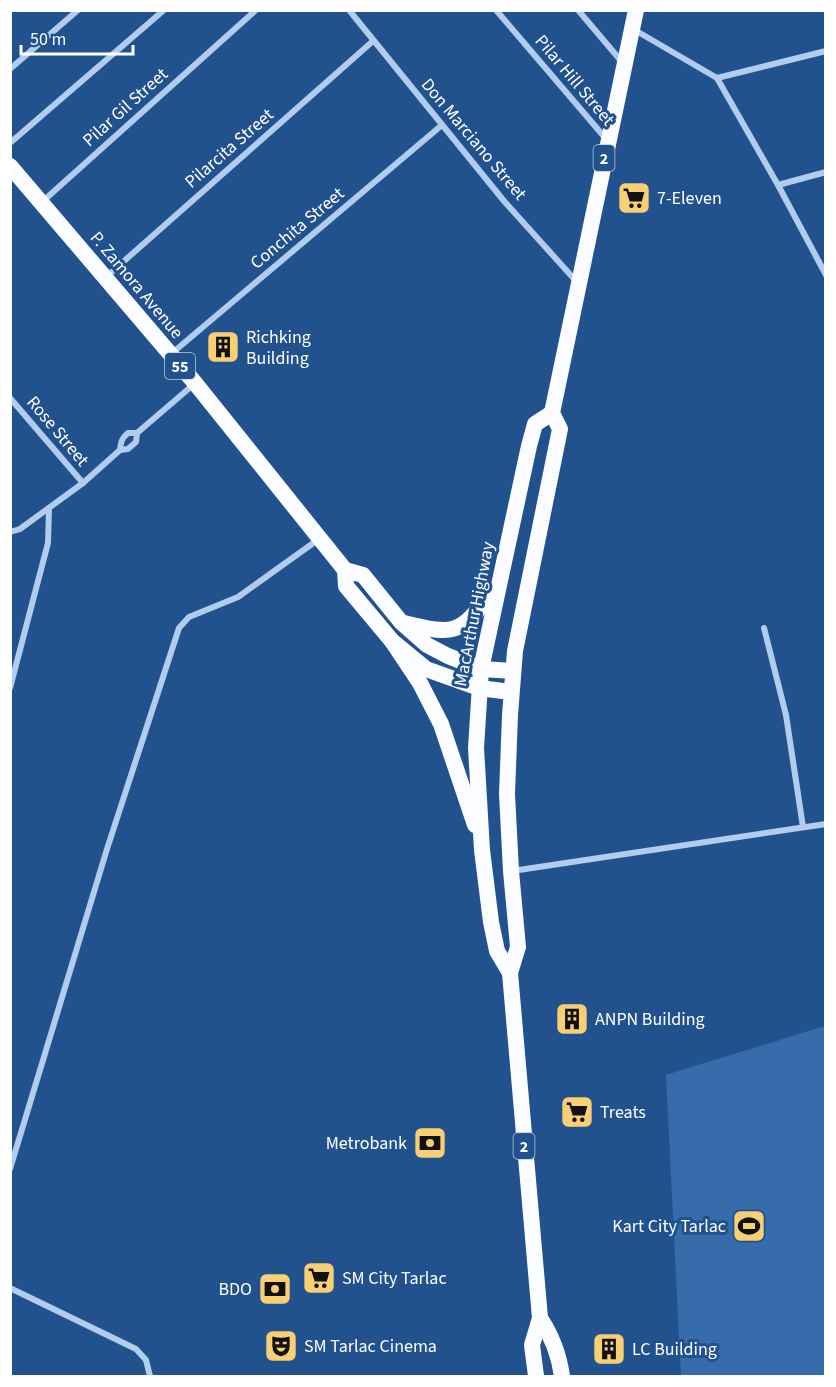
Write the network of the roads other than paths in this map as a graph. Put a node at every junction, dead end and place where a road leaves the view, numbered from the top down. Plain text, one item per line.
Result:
1 (78, 10) edge
2 (164, 10) edge
3 (256, 10) edge
4 (349, 10) edge
5 (496, 10) edge
6 (578, 10) edge
7 (636, 10) edge
8 (632, 28) junction
9 (373, 41) junction
10 (825, 51) edge
11 (625, 65) junction
12 (10, 69) edge
13 (717, 78) junction
14 (442, 125) junction
15 (608, 141) junction
16 (10, 143) edge
17 (10, 166) edge
18 (825, 172) edge
19 (778, 185) junction
20 (41, 202) junction
21 (825, 275) edge
22 (106, 277) junction
23 (579, 284) junction
24 (171, 354) junction
25 (195, 383) junction
26 (10, 398) edge
27 (552, 413) junction
28 (137, 433) junction
29 (120, 450) junction
30 (83, 483) junction
31 (49, 508) junction
32 (10, 532) edge
33 (319, 539) junction
34 (345, 570) junction
35 (498, 587) junction
36 (401, 622) junction
37 (764, 628) dead end
38 (392, 641) junction
39 (481, 669) junction
40 (513, 671) junction
41 (10, 688) edge
42 (479, 688) junction
43 (511, 692) junction
44 (825, 824) edge
45 (803, 827) junction
46 (482, 850) junction
47 (511, 871) junction
48 (510, 973) junction
49 (10, 1169) edge
50 (10, 1288) edge
51 (540, 1318) junction
52 (150, 1377) edge
53 (536, 1377) edge
54 (562, 1377) edge

1 - 12 street
2 - 16 street
3 - 20 street, Pilar Gil Street
4 - 9 street, Don Marciano Street
5 - 15 street, Pilar Hill Street
6 - 11 street
7 - 8 highway, MacArthur Highway / 2
8 - 11 highway, MacArthur Highway / 2
8 - 13 street
9 - 14 street, Don Marciano Street
9 - 22 street, Pilarcita Street
10 - 13 street
11 - 15 highway, MacArthur Highway / 2
13 - 19 street
14 - 23 street, Don Marciano Street
14 - 24 street, Conchita Street
15 - 23 highway, MacArthur Highway / 2
17 - 20 highway, P. Zamora Avenue / 55
18 - 19 street
19 - 21 street
20 - 22 highway, P. Zamora Avenue / 55
22 - 24 highway, P. Zamora Avenue / 55
23 - 27 highway, MacArthur Highway / 2
24 - 25 highway, P. Zamora Avenue / 55
25 - 28 street
25 - 33 highway, P. Zamora Avenue / 55
26 - 30 street, Rose Street
27 - 35 highway, MacArthur Highway / 2
27 - 40 highway, MacArthur Highway / 2
28 - 29 street
28 - 29 street
29 - 30 street
30 - 31 street
31 - 32 street
31 - 41 street
33 - 34 highway, P. Zamora Avenue / 55
33 - 49 street
34 - 36 highway, P. Zamora Avenue / 55
34 - 38 highway, P. Zamora Avenue / 55
35 - 36 highway
35 - 39 highway, MacArthur Highway / 2
36 - 39 highway, P. Zamora Avenue / 55
37 - 45 street
38 - 42 highway, P. Zamora Avenue / 55
38 - 46 highway
39 - 40 highway, P. Zamora Avenue / 55
39 - 42 highway, MacArthur Highway / 2
40 - 43 highway, MacArthur Highway / 2
42 - 43 highway, P. Zamora Avenue / 55
42 - 46 highway, MacArthur Highway / 2
43 - 47 highway, MacArthur Highway / 2
44 - 45 street
45 - 47 street
46 - 48 highway, MacArthur Highway / 2
47 - 48 highway, MacArthur Highway / 2
48 - 51 highway, MacArthur Highway / 2
50 - 52 street
51 - 53 highway, MacArthur Highway / 2
51 - 54 highway, MacArthur Highway / 2

